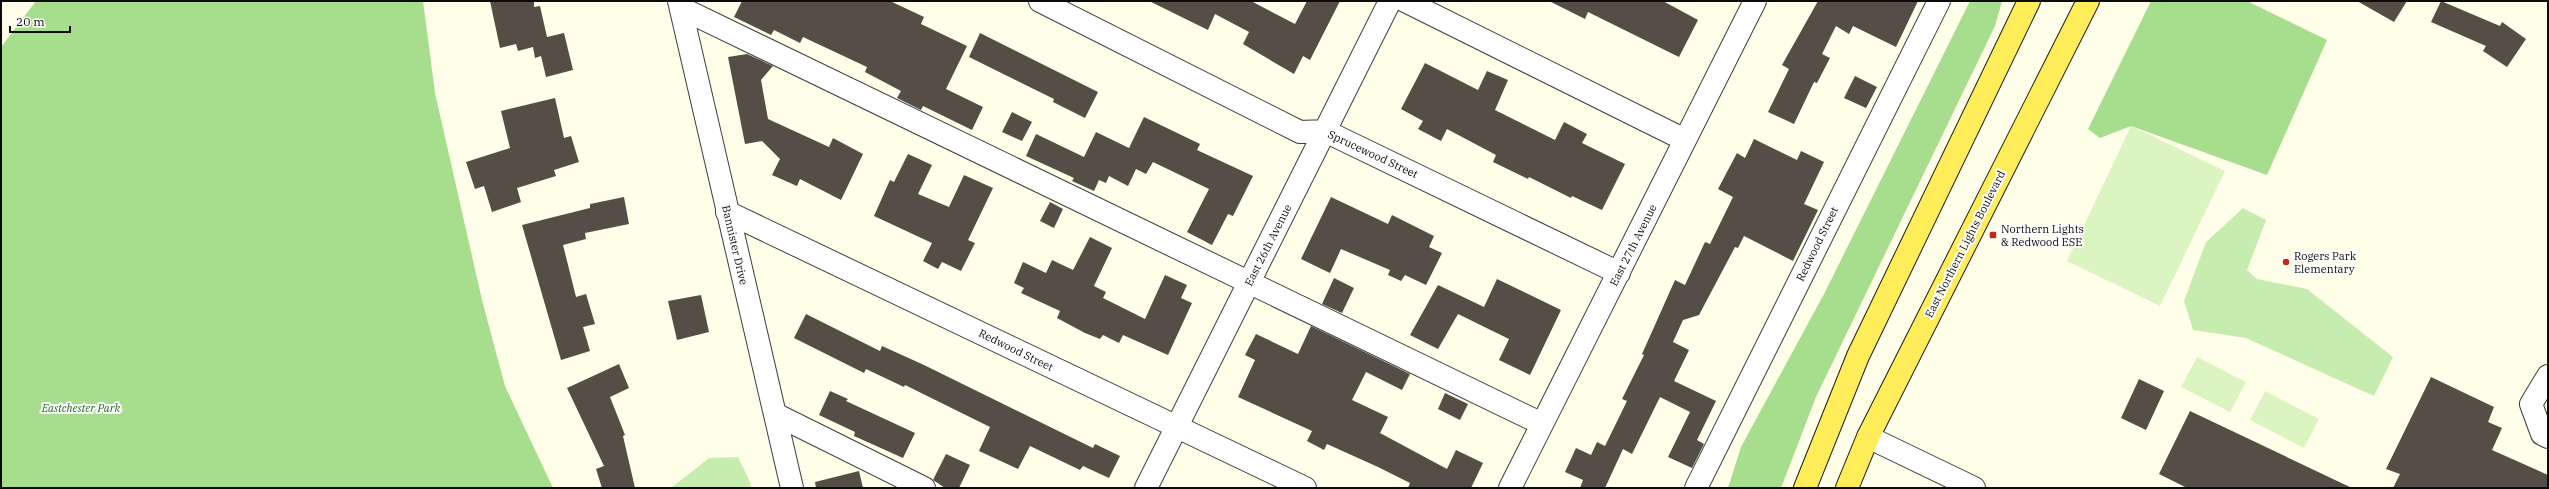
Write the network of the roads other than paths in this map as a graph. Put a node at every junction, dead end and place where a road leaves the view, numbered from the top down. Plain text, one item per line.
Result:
1 (1040, 1) edge
2 (1390, 1) edge
3 (1405, 1) edge
4 (1755, 1) edge
5 (1939, 1) edge
6 (2029, 1) edge
7 (2088, 1) edge
8 (680, 4) edge
9 (1325, 131) junction
10 (1685, 140) junction
11 (727, 212) junction
12 (1619, 273) junction
13 (1250, 282) junction
14 (2548, 376) edge
15 (775, 414) junction
16 (1542, 424) junction
17 (1177, 427) junction
18 (1868, 437) junction
19 (2548, 437) edge
20 (792, 488) edge
21 (924, 488) edge
22 (1146, 488) edge
23 (1305, 488) edge
24 (1510, 488) edge
25 (1696, 488) edge
26 (1805, 488) edge
27 (1847, 488) edge
28 (1974, 488) edge

1 - 9 street, Sprucewood Street
2 - 9 street, East 26th Avenue
3 - 10 street
4 - 10 street, East 27th Avenue
5 - 25 street, Redwood Street
6 - 26 main road
7 - 18 main road, East Northern Lights Boulevard
8 - 11 street, Bannister Drive
8 - 13 street
9 - 12 street, Sprucewood Street
9 - 13 street, East 26th Avenue
10 - 12 street, East 27th Avenue
11 - 15 street, Bannister Drive
11 - 17 street, Redwood Street
12 - 16 street, East 27th Avenue
13 - 16 street
13 - 17 street, East 26th Avenue
14 - 19 street
15 - 20 street, Bannister Drive
15 - 21 street
16 - 24 street, East 27th Avenue
17 - 22 street, East 26th Avenue
17 - 23 street, Redwood Street
18 - 27 main road, East Northern Lights Boulevard
18 - 28 street

